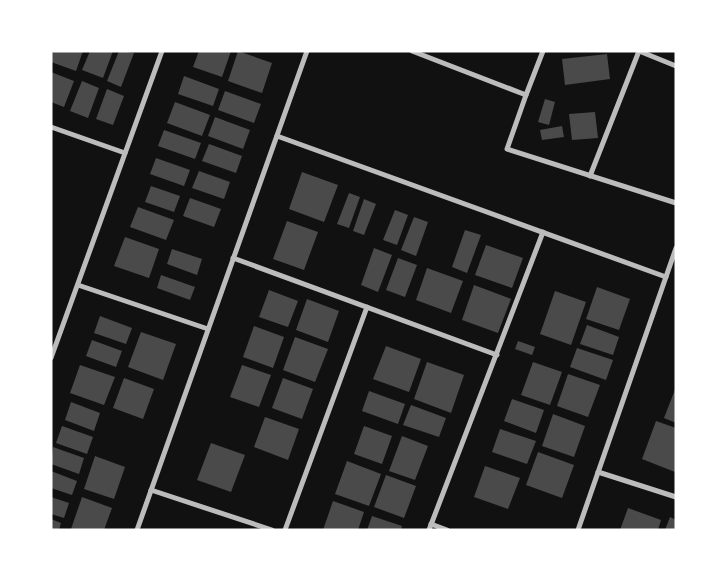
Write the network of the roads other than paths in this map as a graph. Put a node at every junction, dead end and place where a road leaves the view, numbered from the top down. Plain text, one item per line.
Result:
1 (162, 51) edge
2 (307, 51) edge
3 (412, 51) edge
4 (543, 51) edge
5 (639, 51) edge
6 (676, 66) edge
7 (526, 95) junction
8 (51, 127) edge
9 (277, 136) junction
10 (125, 153) junction
11 (590, 176) junction
12 (676, 203) edge
13 (543, 232) junction
14 (676, 248) edge
15 (233, 258) junction
16 (666, 277) junction
17 (78, 285) junction
18 (367, 307) junction
19 (208, 329) junction
20 (497, 355) junction
21 (51, 358) edge
22 (598, 472) junction
23 (151, 490) junction
24 (676, 497) edge
25 (430, 527) edge
26 (137, 530) edge
27 (272, 530) edge
28 (285, 530) edge
29 (447, 530) edge
30 (578, 530) edge

1 - 10 street
2 - 9 street
3 - 7 street
4 - 7 street
5 - 6 street
5 - 11 street
7 - 11 street
8 - 10 street
9 - 13 street
9 - 15 street
10 - 17 street
11 - 12 street
13 - 16 street
13 - 20 street
14 - 16 street
15 - 18 street
15 - 19 street
16 - 22 street
17 - 19 street
17 - 21 street
18 - 20 street
18 - 28 street
19 - 23 street
20 - 25 street
22 - 24 street
22 - 30 street
23 - 26 street
23 - 27 street
25 - 29 street

